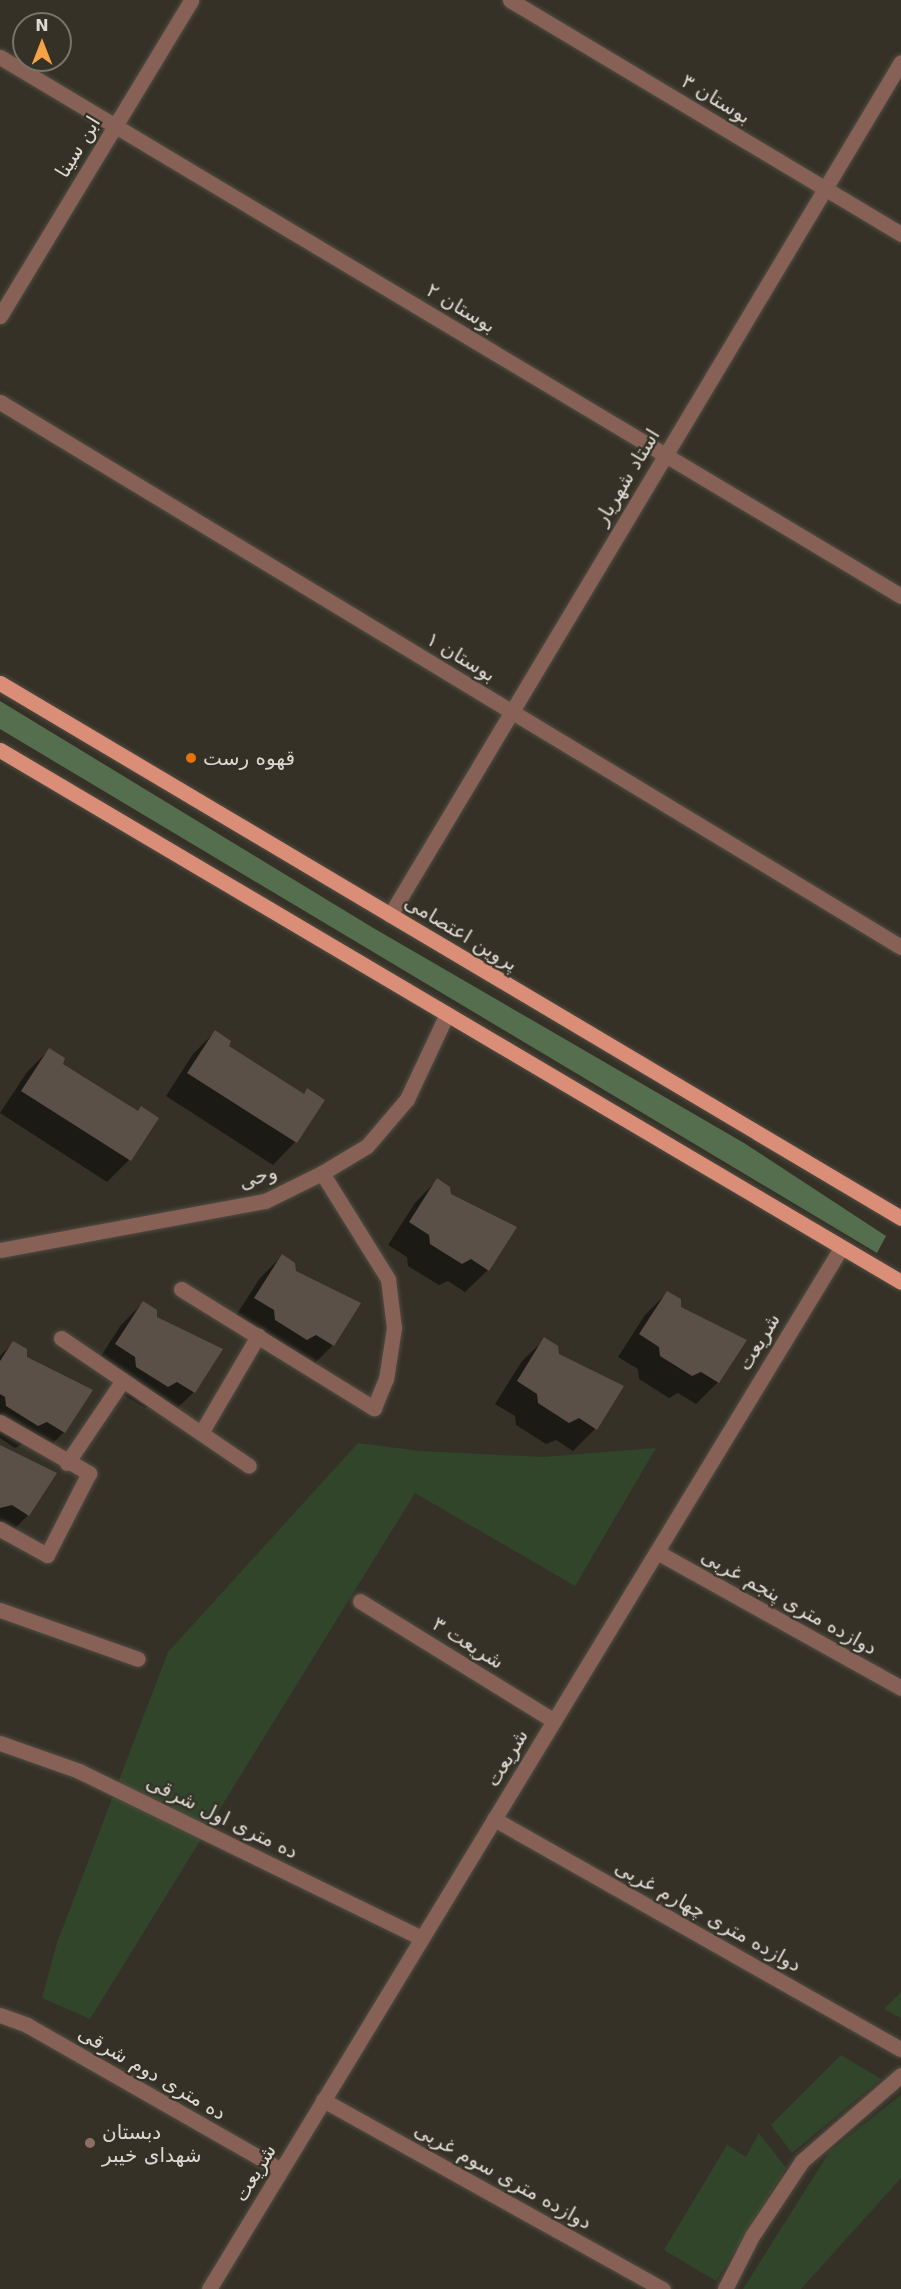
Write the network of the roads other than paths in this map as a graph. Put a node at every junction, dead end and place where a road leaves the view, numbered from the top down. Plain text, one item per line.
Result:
1 (191, 0) edge
2 (510, 0) edge
3 (0, 57) edge
4 (901, 62) edge
5 (115, 126) junction
6 (825, 189) junction
7 (901, 234) edge
8 (0, 316) edge
9 (0, 402) edge
10 (665, 455) junction
11 (901, 596) edge
12 (0, 683) edge
13 (512, 712) junction
14 (0, 750) edge
15 (390, 915) junction
16 (901, 947) edge
17 (447, 1014) junction
18 (322, 1173) junction
19 (901, 1218) edge
20 (841, 1248) junction
21 (0, 1250) edge
22 (901, 1282) edge
23 (181, 1288) dead end
24 (258, 1336) junction
25 (61, 1338) dead end
26 (123, 1380) junction
27 (0, 1422) edge
28 (201, 1433) junction
29 (67, 1463) junction
30 (249, 1466) dead end
31 (0, 1529) edge
32 (657, 1552) junction
33 (360, 1601) dead end
34 (0, 1610) edge
35 (138, 1659) dead end
36 (901, 1688) edge
37 (554, 1721) junction
38 (0, 1743) edge
39 (494, 1819) junction
40 (422, 1938) junction
41 (0, 2015) edge
42 (901, 2049) edge
43 (901, 2075) edge
44 (323, 2100) junction
45 (281, 2170) junction
46 (209, 2289) edge
47 (663, 2289) edge
48 (725, 2289) edge

1 - 5 street, ابن سینا
2 - 6 street, بوستان ۳
3 - 5 street, بوستان ۲
4 - 6 street, استاد شهریار
5 - 8 street, ابن سینا
5 - 10 street, بوستان ۲
6 - 7 street, بوستان ۳
6 - 10 street, استاد شهریار
9 - 13 street, بوستان ۱
10 - 11 street, بوستان ۲
10 - 13 street, استاد شهریار
12 - 15 main road, پروین اعتصامی
13 - 15 street, استاد شهریار
13 - 16 street, بوستان ۱
14 - 17 main road
15 - 19 main road, پروین اعتصامی
17 - 18 street, وحی
17 - 20 main road
18 - 21 street, وحی
18 - 24 street
20 - 22 main road
20 - 32 street, شریعت
23 - 24 street
24 - 28 street
25 - 26 street
26 - 28 street
26 - 29 street
27 - 29 street
28 - 30 street
29 - 31 street
32 - 36 street, دوازده متری پنجم غربی
32 - 37 street, شریعت
33 - 37 street, شریعت ۳
34 - 35 street
37 - 39 street, شریعت
38 - 40 street, ده متری اول شرقی
39 - 40 street, شریعت
39 - 42 street, دوازده متری چهارم غربی
40 - 44 street, شریعت
41 - 45 street, ده متری دوم شرقی
43 - 48 street
44 - 45 street, شریعت
44 - 47 street, دوازده متری سوم غربی
45 - 46 street, شریعت

